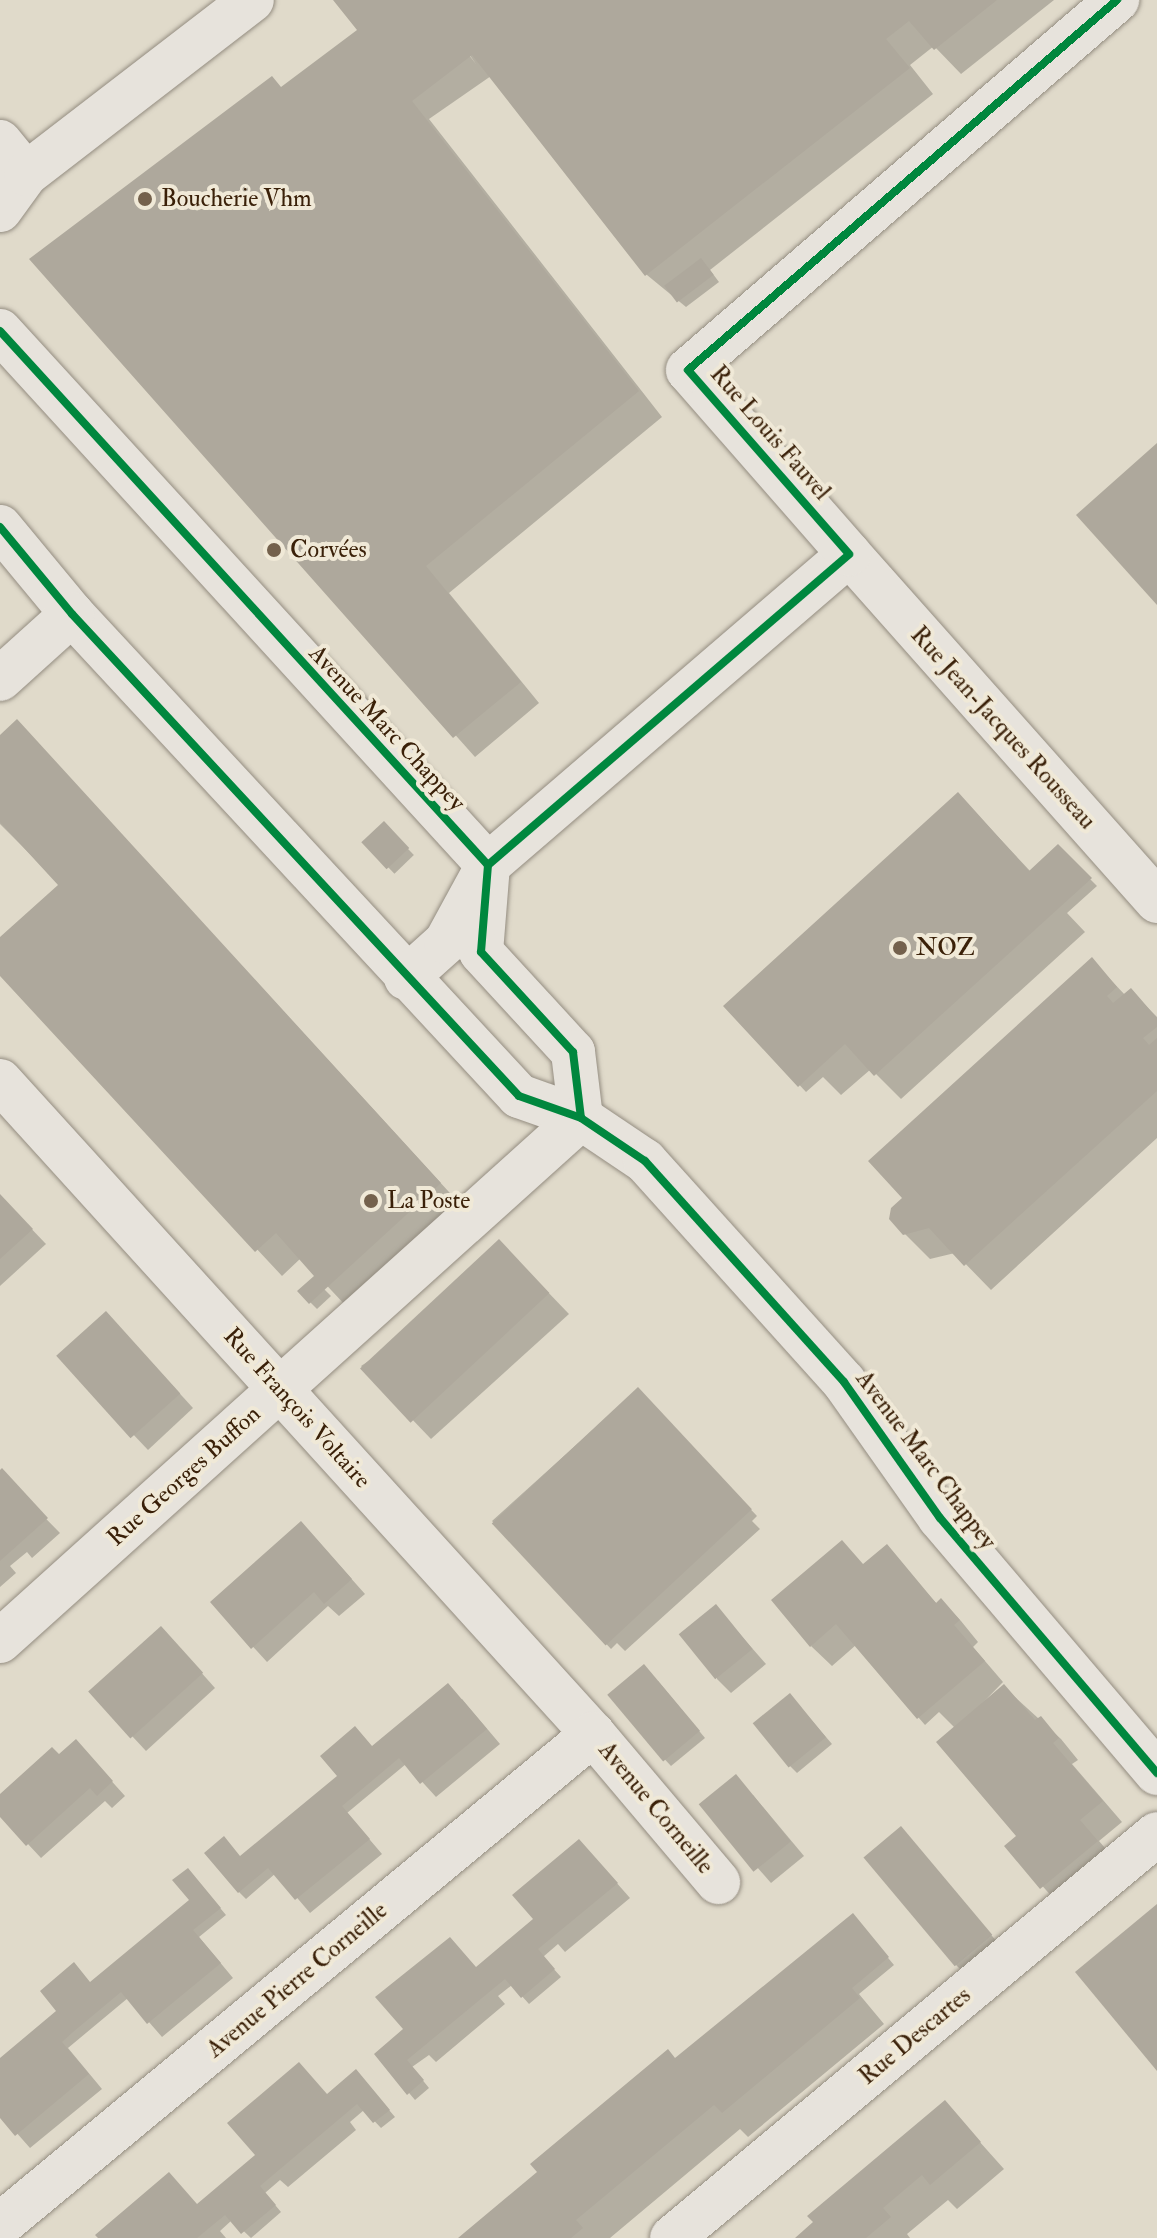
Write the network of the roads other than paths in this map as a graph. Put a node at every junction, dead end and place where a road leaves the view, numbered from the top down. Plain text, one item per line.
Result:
1 (252, 0) edge
2 (1117, 0) edge
3 (13, 158) edge
4 (0, 210) edge
5 (7, 350) edge
6 (0, 527) edge
7 (849, 554) junction
8 (72, 614) junction
9 (0, 679) edge
10 (488, 865) junction
11 (1157, 901) edge
12 (406, 978) junction
13 (0, 1081) edge
14 (581, 1118) junction
15 (281, 1390) junction
16 (0, 1641) edge
17 (593, 1734) junction
18 (1157, 1773) edge
19 (1157, 1834) edge
20 (718, 1882) dead end
21 (0, 2225) edge
22 (672, 2238) edge

1 - 3 street
2 - 7 street, Rue Louis Fauvel
3 - 4 street
5 - 10 street, Avenue Marc Chappey
6 - 8 street, Avenue Marc Chappey
7 - 10 street
7 - 11 street, Rue Jean-Jacques Rousseau
8 - 9 street
8 - 12 street, Avenue Marc Chappey
10 - 12 street
10 - 14 street
12 - 14 street, Avenue Marc Chappey
13 - 15 street, Rue François Voltaire
14 - 15 street, Rue Georges Buffon
14 - 18 street, Avenue Marc Chappey
15 - 16 street, Rue Georges Buffon
15 - 17 street, Rue François Voltaire
17 - 20 street, Avenue Corneille
17 - 21 street, Avenue Pierre Corneille
19 - 22 street, Rue Descartes

